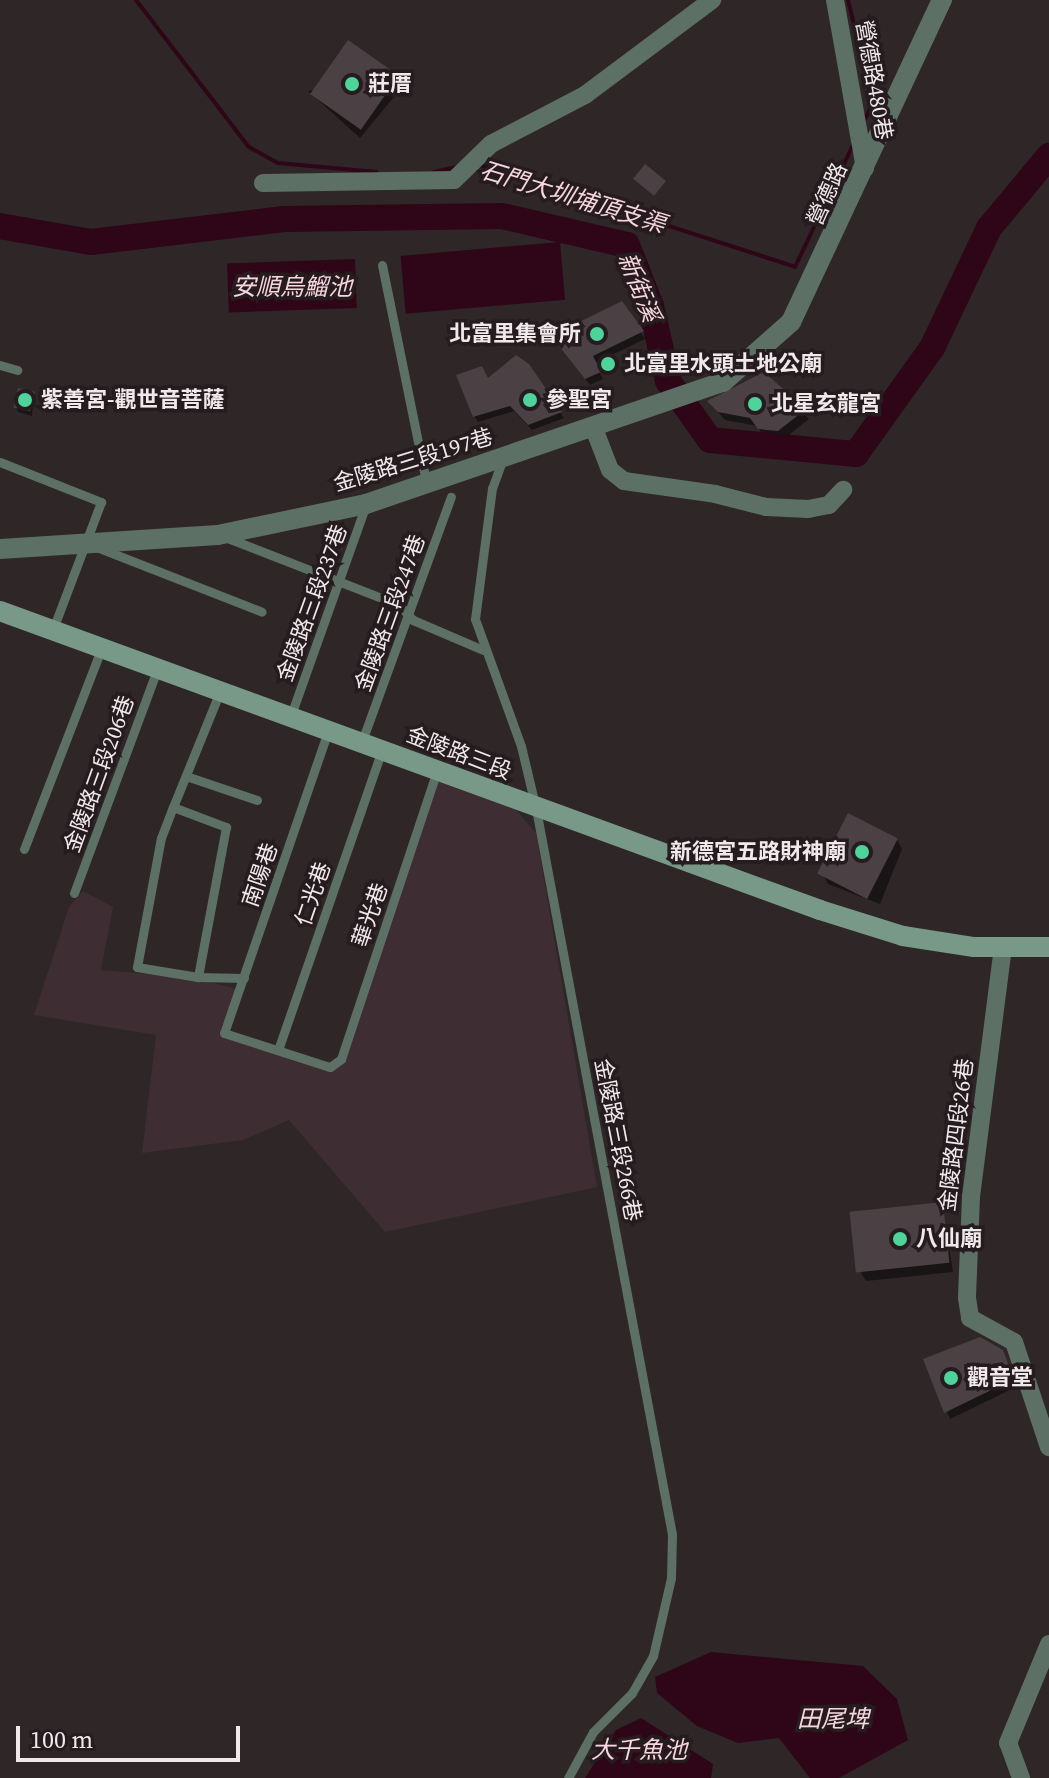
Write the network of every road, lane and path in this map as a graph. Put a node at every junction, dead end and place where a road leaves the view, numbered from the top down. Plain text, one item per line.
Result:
1 (712, 0) edge
2 (835, 0) edge
3 (942, 0) edge
4 (865, 168) junction
5 (263, 183) dead end
6 (382, 265) dead end
7 (0, 365) edge
8 (17, 370) dead end
9 (654, 406) joint
10 (593, 426) junction
11 (504, 458) junction
12 (0, 462) edge
13 (426, 481) junction
14 (843, 490) dead end
15 (451, 497) dead end
16 (366, 504) junction
17 (218, 535) junction
18 (88, 544) junction
19 (0, 549) edge
20 (340, 583) junction
21 (0, 611) edge
22 (262, 612) dead end
23 (408, 614) junction
24 (52, 630) junction
25 (102, 647) junction
26 (483, 650) junction
27 (158, 667) junction
28 (221, 689) junction
29 (291, 715) junction
30 (329, 729) junction
31 (362, 741) junction
32 (382, 749) junction
33 (437, 770) junction
34 (186, 776) junction
35 (257, 800) dead end
36 (173, 807) junction
37 (536, 809) junction
38 (24, 849) dead end
39 (74, 893) dead end
40 (1003, 947) junction
41 (1049, 947) edge
42 (198, 977) junction
43 (244, 978) junction
44 (278, 1050) junction
45 (1049, 1441) edge
46 (1049, 1644) edge
47 (568, 1778) edge
48 (1021, 1778) edge

1 - 5 street
2 - 4 street, 營德路480巷
3 - 4 street, 營德路
4 - 9 street, 營德路
6 - 13 lane
7 - 8 lane
9 - 10 street, 金陵路三段197巷
10 - 11 street, 金陵路三段197巷
10 - 14 street
11 - 13 street, 金陵路三段197巷
11 - 26 lane, 金陵路三段266巷
12 - 18 lane
13 - 16 street, 金陵路三段197巷
15 - 23 lane, 金陵路三段247巷
16 - 17 street, 金陵路三段197巷
16 - 20 lane, 金陵路三段237巷
17 - 18 street, 金陵路三段197巷
17 - 20 lane
18 - 19 street, 金陵路三段197巷
18 - 22 lane
18 - 24 lane
20 - 23 lane
20 - 29 lane, 金陵路三段237巷
21 - 24 main road, 金陵路三段
23 - 26 lane
23 - 31 lane, 金陵路三段247巷
24 - 25 main road, 金陵路三段
25 - 27 main road, 金陵路三段
25 - 38 lane
26 - 37 lane, 金陵路三段266巷
27 - 28 main road, 金陵路三段
27 - 39 lane, 金陵路三段206巷
28 - 29 main road, 金陵路三段
28 - 34 lane
29 - 30 main road, 金陵路三段
30 - 31 main road, 金陵路三段
30 - 43 lane, 南陽巷
31 - 32 main road, 金陵路三段
32 - 33 main road, 金陵路三段
32 - 44 lane, 仁光巷
33 - 37 main road, 金陵路三段
33 - 44 lane, 華光巷
34 - 35 lane
34 - 36 lane
36 - 42 lane
36 - 42 lane
37 - 40 main road, 金陵路三段
37 - 47 lane, 金陵路三段266巷
40 - 41 main road, 金陵路三段
40 - 45 street, 金陵路四段26巷
42 - 43 lane
43 - 44 lane, 南陽巷
46 - 48 street

